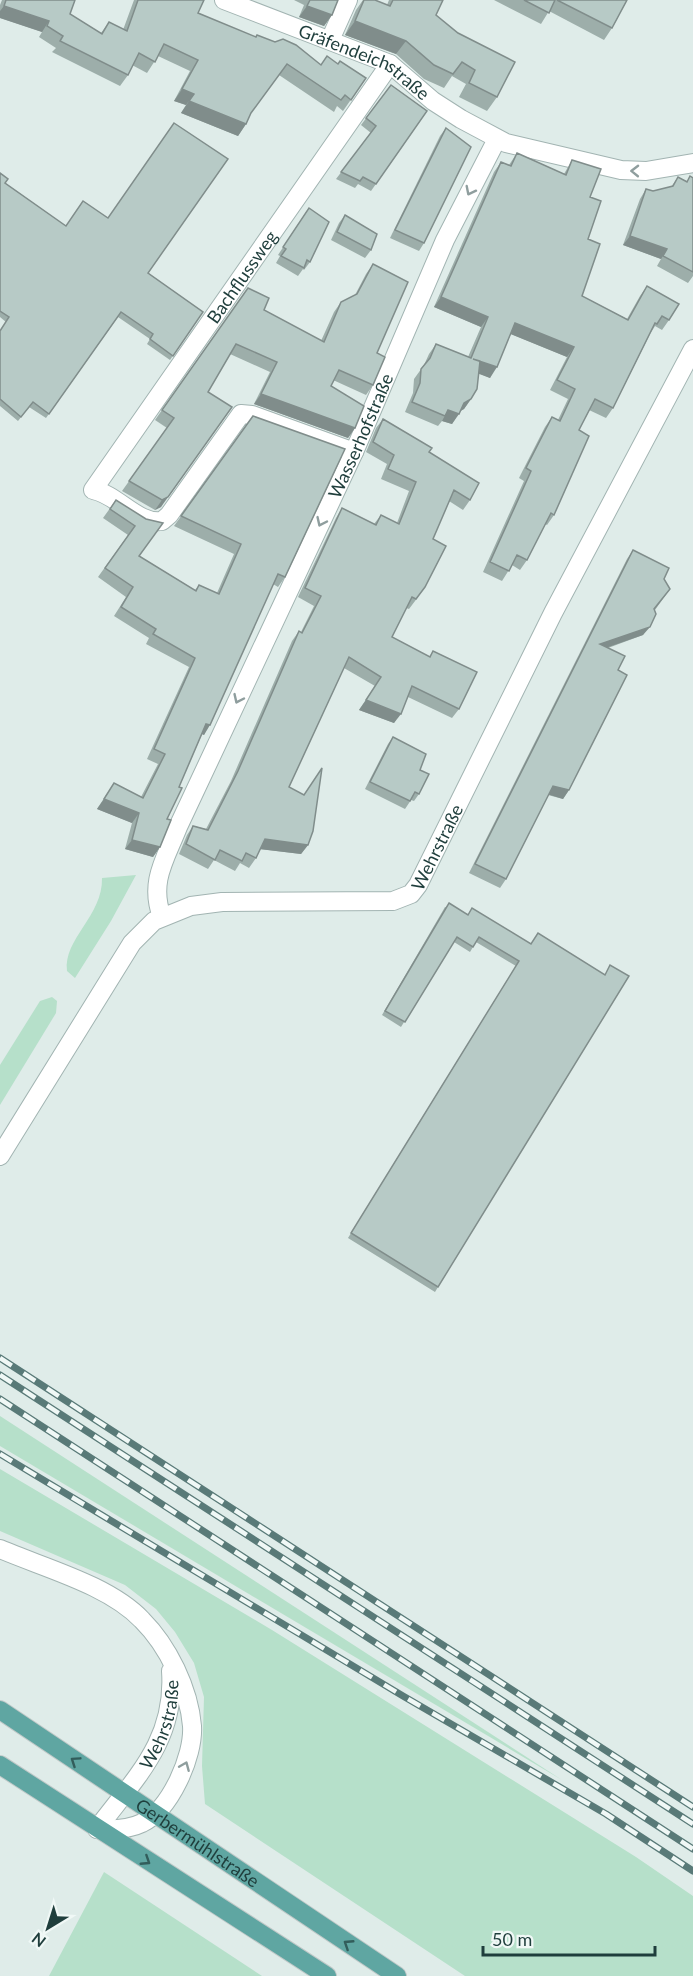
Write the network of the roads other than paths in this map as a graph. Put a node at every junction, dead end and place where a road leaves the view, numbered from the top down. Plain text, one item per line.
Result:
1 (224, 0) edge
2 (348, 0) edge
3 (330, 40) junction
4 (390, 64) junction
5 (497, 139) junction
6 (693, 163) edge
7 (693, 349) edge
8 (354, 452) junction
9 (162, 917) junction
10 (0, 1156) edge
11 (0, 1549) edge
12 (170, 1660) junction
13 (0, 1710) edge
14 (0, 1765) edge
15 (123, 1794) junction
16 (154, 1816) junction
17 (97, 1829) junction
18 (327, 1976) edge
19 (397, 1976) edge

1 - 3 street, Gräfendeichstraße
2 - 3 street
3 - 4 street, Gräfendeichstraße
4 - 5 street, Gräfendeichstraße
4 - 8 street, Bachflussweg
6 -> 5 street
5 -> 8 street, Wasserhofstraße
7 - 9 street, Wehrstraße
8 -> 9 street, Wasserhofstraße
9 - 10 street, Wehrstraße
11 - 12 street, Wehrstraße
12 - 15 street, Wehrstraße
16 -> 12 street, Wehrstraße
15 -> 13 main road, Gerbermühlstraße
14 - 17 main road
15 - 16 main road, Gerbermühlstraße
15 - 17 street, Wehrstraße
16 - 17 street
19 -> 16 main road, Gerbermühlstraße
17 -> 18 main road

